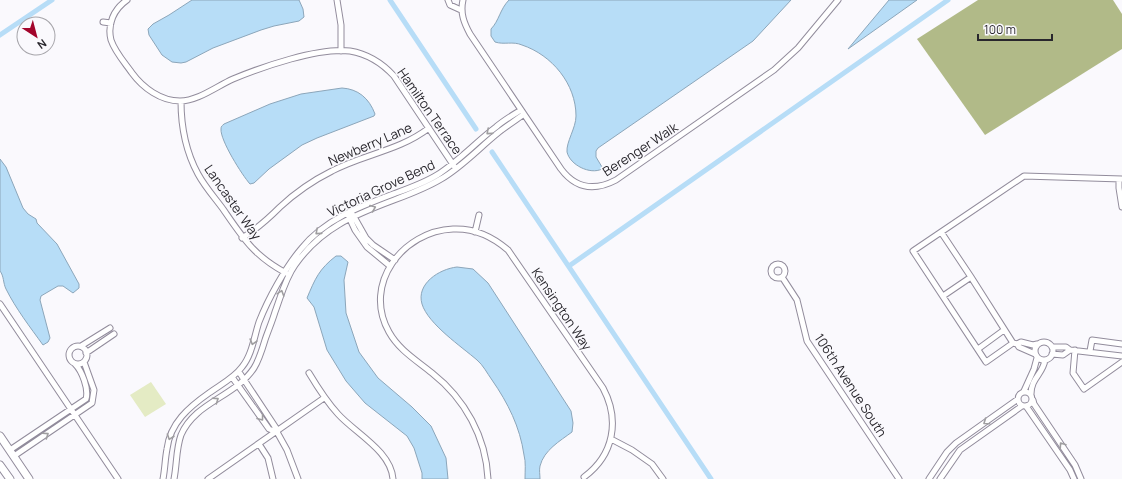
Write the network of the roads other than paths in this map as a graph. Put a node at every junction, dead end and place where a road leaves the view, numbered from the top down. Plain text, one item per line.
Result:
1 (127, 0) edge
2 (337, 0) edge
3 (448, 0) edge
4 (463, 0) edge
5 (838, 0) edge
6 (461, 10) junction
7 (103, 22) dead end
8 (111, 23) junction
9 (341, 51) junction
10 (181, 101) junction
11 (522, 112) junction
12 (429, 128) junction
13 (455, 166) junction
14 (1120, 179) edge
15 (1122, 207) edge
16 (350, 214) junction
17 (479, 215) dead end
18 (475, 232) junction
19 (941, 232) junction
20 (242, 238) junction
21 (394, 260) junction
22 (390, 266) junction
23 (287, 273) junction
24 (782, 277) dead end
25 (971, 277) junction
26 (943, 296) junction
27 (0, 304) edge
28 (110, 328) dead end
29 (1004, 330) junction
30 (114, 334) dead end
31 (1015, 344) junction
32 (1037, 344) junction
33 (1122, 344) edge
34 (81, 346) junction
35 (1052, 348) junction
36 (978, 349) junction
37 (1072, 350) junction
38 (1090, 351) junction
39 (86, 353) junction
40 (1052, 354) junction
41 (1036, 356) junction
42 (1122, 356) edge
43 (1046, 360) junction
44 (84, 362) junction
45 (1122, 362) edge
46 (74, 364) junction
47 (239, 372) junction
48 (309, 373) dead end
49 (232, 377) junction
50 (244, 379) junction
51 (238, 384) junction
52 (1024, 392) junction
53 (1031, 394) junction
54 (324, 398) junction
55 (1018, 399) junction
56 (1032, 400) junction
57 (1024, 406) junction
58 (71, 409) junction
59 (75, 415) junction
60 (277, 432) junction
61 (0, 436) edge
62 (611, 439) junction
63 (259, 444) junction
64 (12, 453) junction
65 (0, 465) edge
66 (584, 477) dead end
67 (10, 479) edge
68 (29, 479) edge
69 (118, 479) edge
70 (163, 479) edge
71 (174, 479) edge
72 (208, 479) edge
73 (273, 479) edge
74 (298, 479) edge
75 (393, 479) edge
76 (488, 479) edge
77 (663, 479) edge
78 (899, 479) edge
79 (929, 479) edge
80 (940, 479) edge
81 (1074, 479) edge
82 (1081, 479) edge

1 - 8 street
2 - 9 street
3 - 6 street
4 - 6 street, Berenger Walk
5 - 11 street, Berenger Walk
6 - 11 street, Berenger Walk
7 - 8 street
8 - 10 street
9 - 10 street, Hamilton Terrace
9 - 12 street, Hamilton Terrace
10 - 20 street, Lancaster Way
11 - 13 street, Victoria Grove Bend
12 - 13 street, Hamilton Terrace
12 - 20 street, Newberry Lane
13 - 16 street, Victoria Grove Bend
14 - 15 street
14 - 19 street
16 - 21 street
16 - 22 street
16 - 23 street, Victoria Grove Bend
17 - 18 street
18 - 21 street, Kensington Way
18 - 62 street, Kensington Way
19 - 25 street
19 - 26 street
20 - 23 street, Lancaster Way
21 - 22 street, Kensington Way
22 - 76 street, Kensington Way
23 -> 47 street, Victoria Grove Bend
50 -> 23 street, Victoria Grove Bend
24 - 78 street, 106th Avenue South
25 - 26 street
25 - 29 street
26 - 36 street
27 - 58 street
28 - 34 street
29 - 31 street
29 - 36 street
30 - 39 street
31 - 32 street
31 - 36 street
31 - 41 street
32 - 35 street
32 - 41 street
33 - 38 street
34 - 39 street
34 - 46 street
35 - 37 street
35 - 40 street
37 - 38 street
37 - 40 street
37 - 45 street
38 - 42 street
39 - 44 street
40 - 43 street
41 - 43 street
41 - 52 street
43 - 53 street
44 - 46 street
44 - 59 street
46 - 58 street
47 - 49 street, Victoria Grove Bend
47 - 50 street
48 - 54 street
49 - 51 street
49 -> 70 street, Victoria Grove Bend
50 - 51 street, Victoria Grove Bend
50 - 60 street
51 -> 60 street
71 -> 51 street, Victoria Grove Bend
52 - 53 street
52 - 55 street
53 - 56 street
54 - 60 street
54 - 75 street
55 - 57 street
55 -> 79 street
56 - 57 street
82 -> 56 street
57 - 80 street
57 - 81 street
58 - 59 street
58 - 64 street
64 -> 59 street
59 - 69 street
60 - 63 street
60 - 74 street
61 - 64 main road
62 - 66 street
62 - 77 street
63 - 72 street
63 - 73 street
64 - 68 main road
65 - 67 main road

